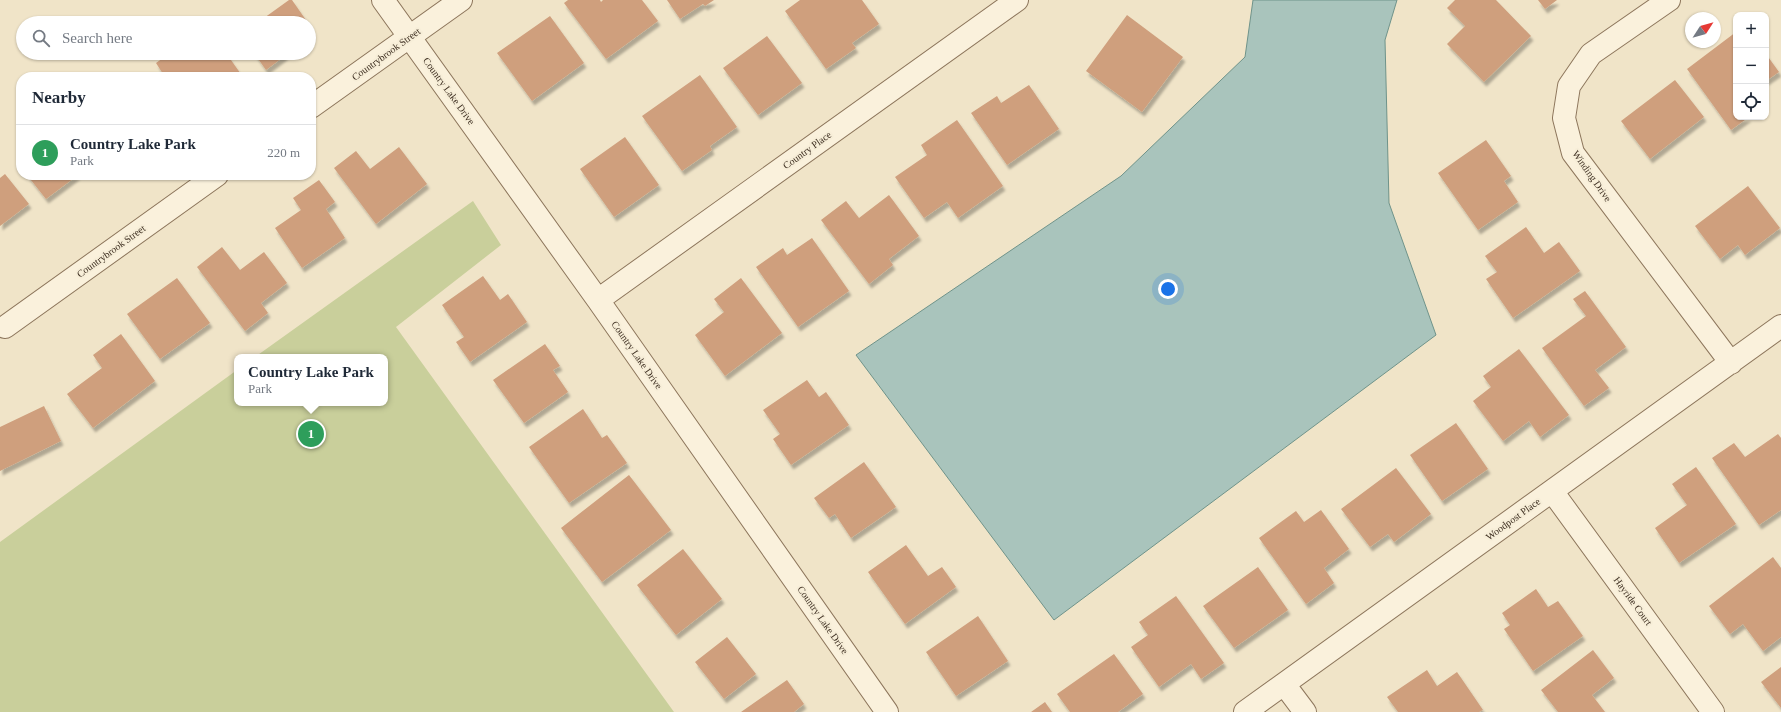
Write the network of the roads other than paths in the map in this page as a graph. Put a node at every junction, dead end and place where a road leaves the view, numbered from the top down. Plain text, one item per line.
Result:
1 (383, 0) edge
2 (461, 0) edge
3 (1017, 0) edge
4 (1669, 0) edge
5 (410, 37) junction
6 (316, 103) edge
7 (210, 180) edge
8 (598, 300) junction
9 (1781, 326) edge
10 (5, 327) dead end
11 (1730, 363) junction
12 (1552, 491) junction
13 (1284, 684) junction
14 (887, 712) edge
15 (1245, 712) edge
16 (1305, 712) edge
17 (1713, 712) edge

1 - 5 street, Country Lake Drive
2 - 5 street, Countrybrook Street
3 - 8 street, Country Place
4 - 11 street, Winding Drive
5 - 6 street, Countrybrook Street
5 - 8 street, Country Lake Drive
7 - 10 street, Countrybrook Street
8 - 14 street, Country Lake Drive
9 - 11 street, Woodpost Place
11 - 12 street, Woodpost Place
12 - 13 street, Woodpost Place
12 - 17 street, Hayride Court
13 - 15 street, Woodpost Place
13 - 16 street

